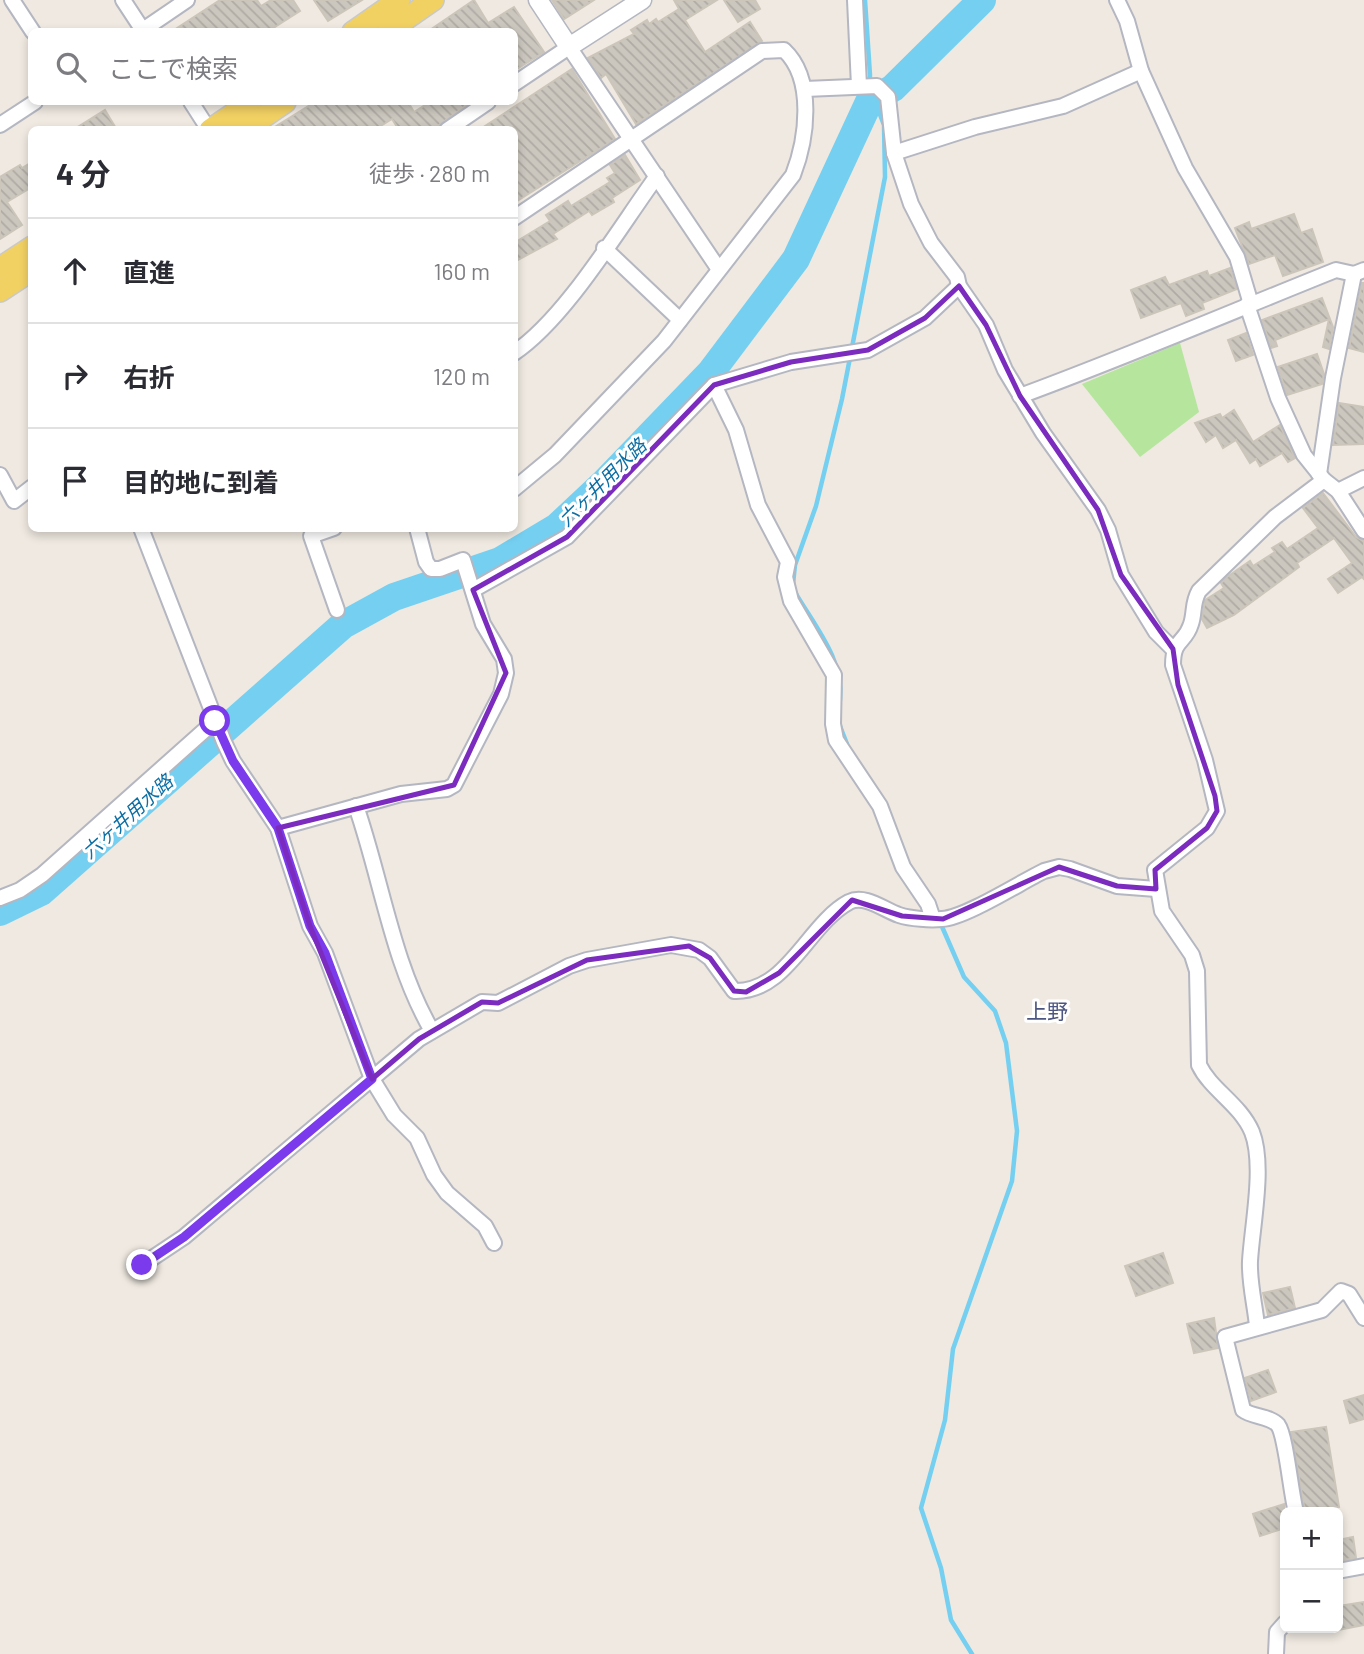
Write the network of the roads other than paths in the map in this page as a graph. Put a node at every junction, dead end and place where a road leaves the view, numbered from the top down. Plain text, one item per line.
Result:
1 (12, 0) edge
2 (123, 0) edge
3 (187, 0) edge
4 (399, 0) edge
5 (433, 0) edge
6 (538, 0) edge
7 (642, 0) edge
8 (855, 0) edge
9 (1117, 0) edge
10 (30, 28) edge
11 (140, 28) edge
12 (146, 28) edge
13 (359, 28) edge
14 (393, 28) edge
15 (569, 47) junction
16 (1141, 71) junction
17 (518, 81) edge
18 (805, 89) junction
19 (874, 89) junction
20 (30, 105) edge
21 (193, 105) edge
22 (247, 105) edge
23 (281, 105) edge
24 (484, 105) edge
25 (0, 125) edge
26 (207, 126) edge
27 (216, 126) edge
28 (250, 126) edge
29 (453, 126) edge
30 (632, 139) junction
31 (894, 153) junction
32 (657, 176) junction
33 (518, 215) edge
34 (604, 248) junction
35 (28, 250) edge
36 (0, 268) edge
37 (718, 268) junction
38 (1359, 272) edge
39 (28, 273) edge
40 (959, 286) junction
41 (0, 291) edge
42 (1249, 305) junction
43 (680, 320) junction
44 (518, 350) edge
45 (714, 385) junction
46 (1020, 396) junction
47 (0, 475) edge
48 (1322, 477) junction
49 (1364, 478) edge
50 (518, 486) edge
51 (28, 490) edge
52 (1338, 491) junction
53 (1364, 531) edge
54 (143, 532) edge
55 (322, 532) edge
56 (421, 532) edge
57 (469, 579) junction
58 (337, 610) dead end
59 (1173, 649) junction
60 (216, 723) junction
61 (356, 806) junction
62 (278, 828) junction
63 (1156, 889) junction
64 (0, 898) edge
65 (937, 919) junction
66 (432, 1031) junction
67 (372, 1079) junction
68 (494, 1242) dead end
69 (142, 1265) dead end
70 (1364, 1318) edge
71 (1257, 1326) junction
72 (1295, 1507) edge
73 (1364, 1566) edge
74 (1343, 1570) edge
75 (1280, 1629) edge
76 (1276, 1654) edge

1 - 10 street
2 - 11 street
3 - 12 street
4 - 13 main road
5 - 14 main road
6 - 15 street
7 - 15 street
8 - 19 street
9 - 16 street
15 - 17 street
15 - 30 street
16 - 31 street
16 - 42 street
18 - 19 street
18 - 30 street
18 - 37 street
19 - 31 street
20 - 25 street
21 - 26 street
22 - 27 main road
23 - 28 main road
24 - 29 street
30 - 32 street
30 - 33 street
31 - 40 street
32 - 34 street
32 - 37 street
34 - 43 street
34 - 44 street
35 - 36 main road
37 - 43 street
38 - 42 street
38 - 48 street
39 - 41 main road
40 - 45 street
40 - 46 street
42 - 46 street
42 - 48 street
43 - 50 street
45 - 57 street
45 - 65 street
46 - 59 street
47 - 51 street
48 - 52 street
48 - 59 street
49 - 52 street
52 - 53 street
54 - 60 street
55 - 58 street
56 - 57 street
57 - 61 street
59 - 63 street
60 - 62 street
60 - 64 street
61 - 62 street
61 - 66 street
62 - 67 street
63 - 65 street
63 - 71 street
65 - 66 street
66 - 67 street
67 - 68 street
67 - 69 street
70 - 71 street
71 - 72 street
73 - 74 street
75 - 76 street

